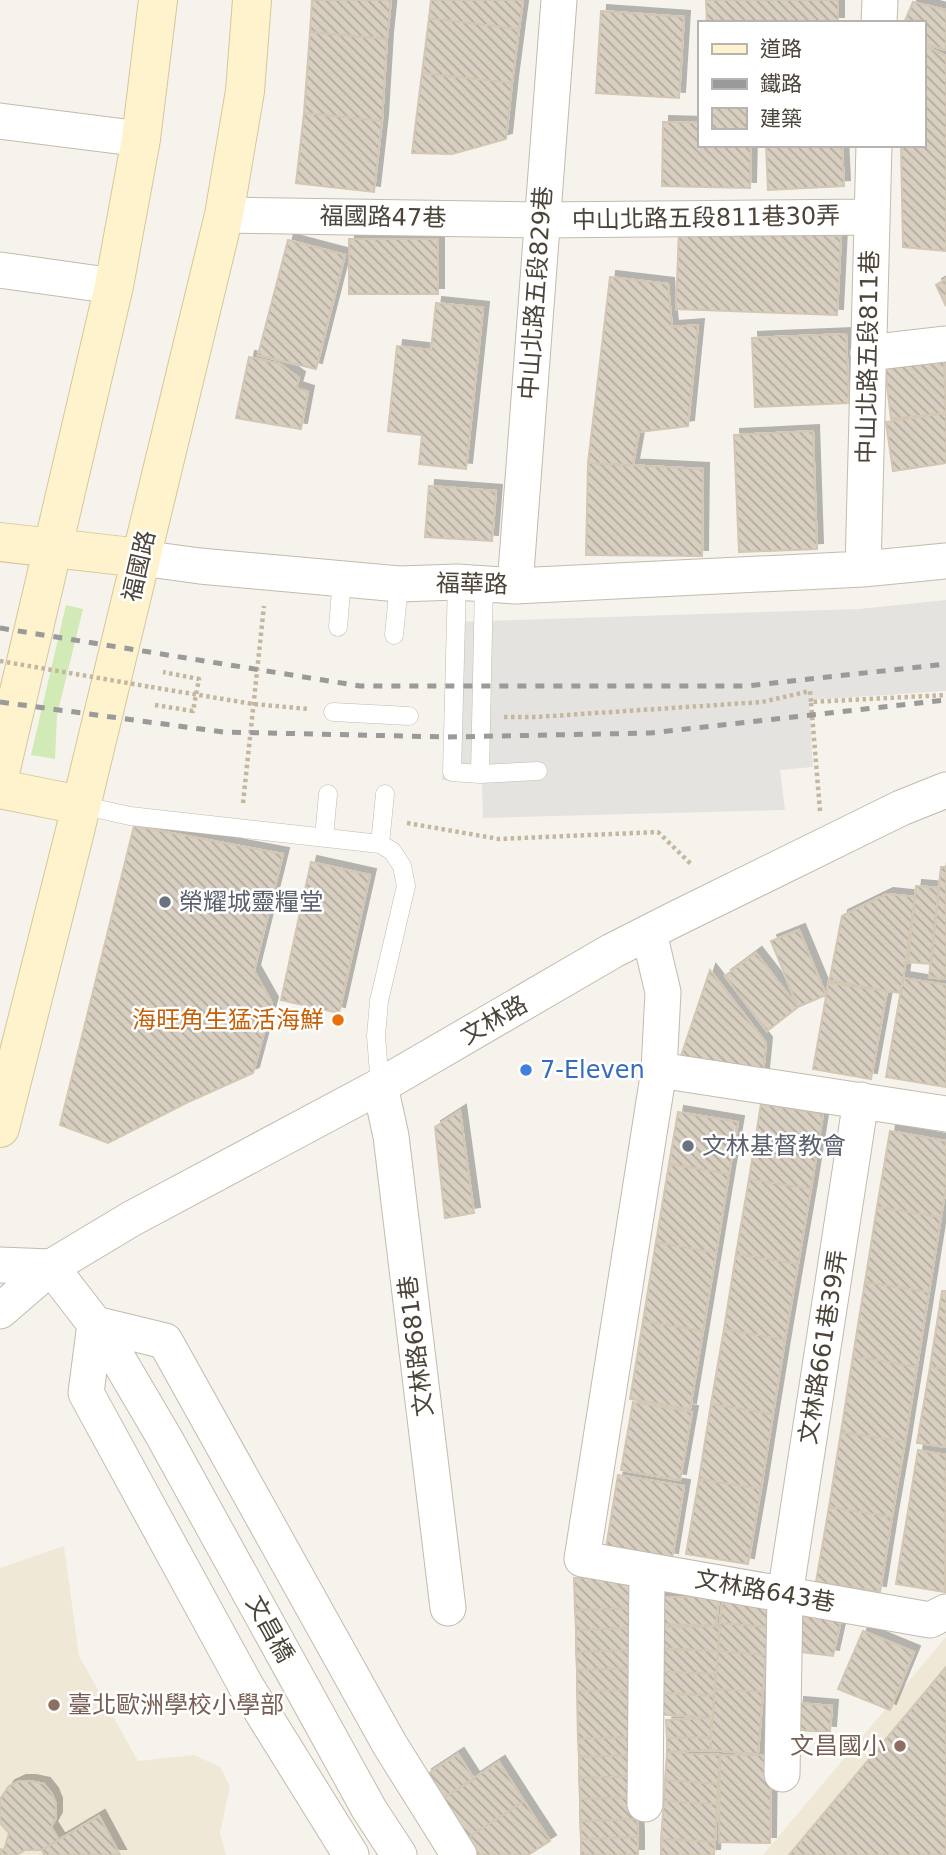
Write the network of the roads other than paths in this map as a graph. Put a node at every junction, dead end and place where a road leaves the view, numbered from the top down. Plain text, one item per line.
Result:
1 (158, 0) edge
2 (252, 0) edge
3 (559, 0) edge
4 (880, 0) edge
5 (879, 21) edge
6 (0, 121) edge
7 (141, 139) junction
8 (874, 147) edge
9 (224, 215) junction
10 (871, 217) junction
11 (541, 220) junction
12 (0, 270) edge
13 (114, 286) junction
14 (946, 344) edge
15 (868, 352) junction
16 (0, 542) edge
17 (52, 547) junction
18 (141, 558) junction
19 (946, 561) edge
20 (863, 569) junction
21 (342, 579) junction
22 (399, 584) junction
23 (485, 584) junction
24 (338, 627) dead end
25 (394, 635) dead end
26 (333, 712) road end
27 (409, 716) dead end
28 (538, 771) dead end
29 (0, 773) edge
30 (480, 774) junction
31 (0, 789) edge
32 (946, 790) edge
33 (328, 794) dead end
34 (385, 794) dead end
35 (80, 805) junction
36 (324, 837) junction
37 (380, 844) junction
38 (649, 933) junction
39 (659, 1070) junction
40 (380, 1086) junction
41 (860, 1100) junction
42 (946, 1114) edge
43 (0, 1128) edge
44 (0, 1265) edge
45 (51, 1268) junction
46 (0, 1311) edge
47 (95, 1324) junction
48 (647, 1571) junction
49 (785, 1595) junction
50 (448, 1608) dead end
51 (946, 1612) edge
52 (782, 1774) dead end
53 (645, 1804) dead end
54 (351, 1855) edge
55 (400, 1855) edge
56 (459, 1855) edge

1 - 7 main road
2 - 9 main road, 福國路
3 - 11 street, 中山北路五段829巷
4 - 5 street
6 - 7 street
7 - 13 main road
8 - 10 street, 中山北路五段811巷
9 - 11 street, 福國路47巷
9 - 18 main road, 福國路
10 - 11 street, 中山北路五段811巷30弄
10 - 15 street, 中山北路五段811巷
11 - 23 street, 中山北路五段829巷
12 - 13 street
13 - 17 main road
14 - 15 street
15 - 20 street, 中山北路五段811巷
16 - 17 main road, 福華路
17 - 18 main road, 福華路
17 - 29 main road
18 - 21 street, 福華路
18 - 35 main road, 福國路
19 - 20 street, 福華路
20 - 23 street, 福華路
21 - 22 street, 福華路
21 - 24 lane
22 - 23 street, 福華路
22 - 25 lane
23 - 30 lane
23 - 30 lane
26 - 27 lane
28 - 30 lane
31 - 35 main road
32 - 38 street, 文林路
33 - 36 lane
34 - 37 lane
35 - 36 lane
35 - 43 main road, 福國路
36 - 37 lane
37 - 40 lane
38 - 39 street
38 - 40 street, 文林路
39 - 41 street
39 - 48 street, 文林路643巷
40 - 45 street, 文林路
40 - 50 street, 文林路681巷
41 - 42 street
41 - 49 street, 文林路661巷39弄
44 - 45 street
45 - 46 street, 文林路
45 - 47 street, 文昌橋
47 - 54 street
47 - 55 street, 文昌橋
47 - 56 street
48 - 49 street, 文林路643巷
48 - 53 street
49 - 51 street, 文林路643巷
49 - 52 street, 文林路661巷39弄

